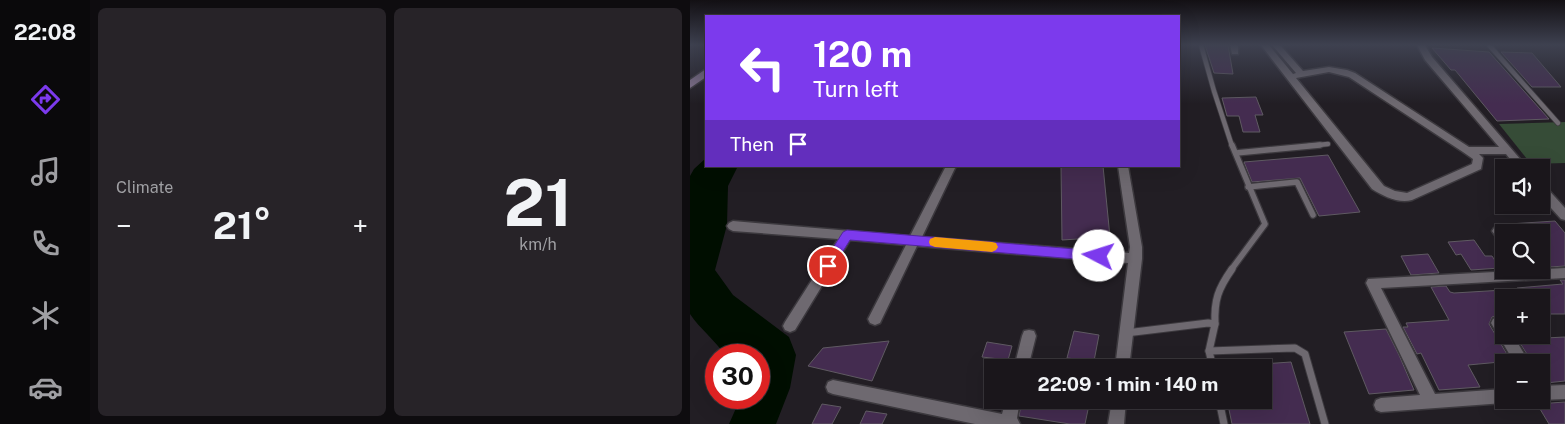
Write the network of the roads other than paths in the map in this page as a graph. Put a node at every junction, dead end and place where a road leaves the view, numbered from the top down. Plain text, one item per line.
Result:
1 (704, 65) edge
2 (1207, 65) edge
3 (1285, 65) edge
4 (1289, 65) edge
5 (1434, 65) edge
6 (1507, 65) edge
7 (705, 73) edge
8 (690, 76) edge
9 (1296, 76) junction
10 (690, 85) edge
11 (1558, 123) dead end
12 (1328, 144) dead end
13 (1467, 150) junction
14 (1508, 151) junction
15 (1236, 153) junction
16 (1515, 159) edge
17 (950, 167) edge
18 (1124, 167) edge
19 (1248, 187) junction
20 (1550, 199) edge
21 (1313, 215) dead end
22 (1565, 216) edge
23 (733, 226) dead end
24 (847, 235) junction
25 (914, 240) junction
26 (1136, 259) junction
27 (1550, 273) edge
28 (1565, 273) edge
29 (1495, 274) edge
30 (876, 319) dead end
31 (1216, 324) junction
32 (790, 326) dead end
33 (1126, 333) junction
34 (1028, 336) dead end
35 (1209, 351) junction
36 (1023, 359) edge
37 (1123, 359) edge
38 (1210, 359) edge
39 (834, 388) dead end
40 (1565, 392) edge
41 (1550, 393) edge
42 (1495, 397) edge
43 (1431, 402) junction
44 (1381, 405) dead end
45 (1012, 409) edge
46 (1117, 409) edge
47 (1221, 409) edge
48 (1010, 423) edge
49 (1116, 424) edge
50 (1224, 424) edge
51 (1325, 424) edge

1 - 8 main road
2 - 15 lane
3 - 9 street
4 - 9 street
5 - 14 street
6 - 11 lane
7 - 10 main road
9 - 13 street
9 - 13 street
12 - 15 lane
13 - 14 street
14 - 16 street
15 - 19 lane
17 - 25 street
18 - 26 street
19 - 21 lane
19 - 31 lane
20 - 22 street
23 - 24 street
24 - 25 street
24 - 32 street
25 - 26 street
25 - 30 street
26 - 33 street
27 - 28 street
29 - 43 street
31 - 33 lane
31 - 35 lane
33 - 37 street
34 - 36 street
35 - 38 lane
35 - 51 lane
39 - 48 street
40 - 41 street
42 - 43 street
43 - 44 street
45 - 48 street
46 - 49 street
47 - 50 lane

